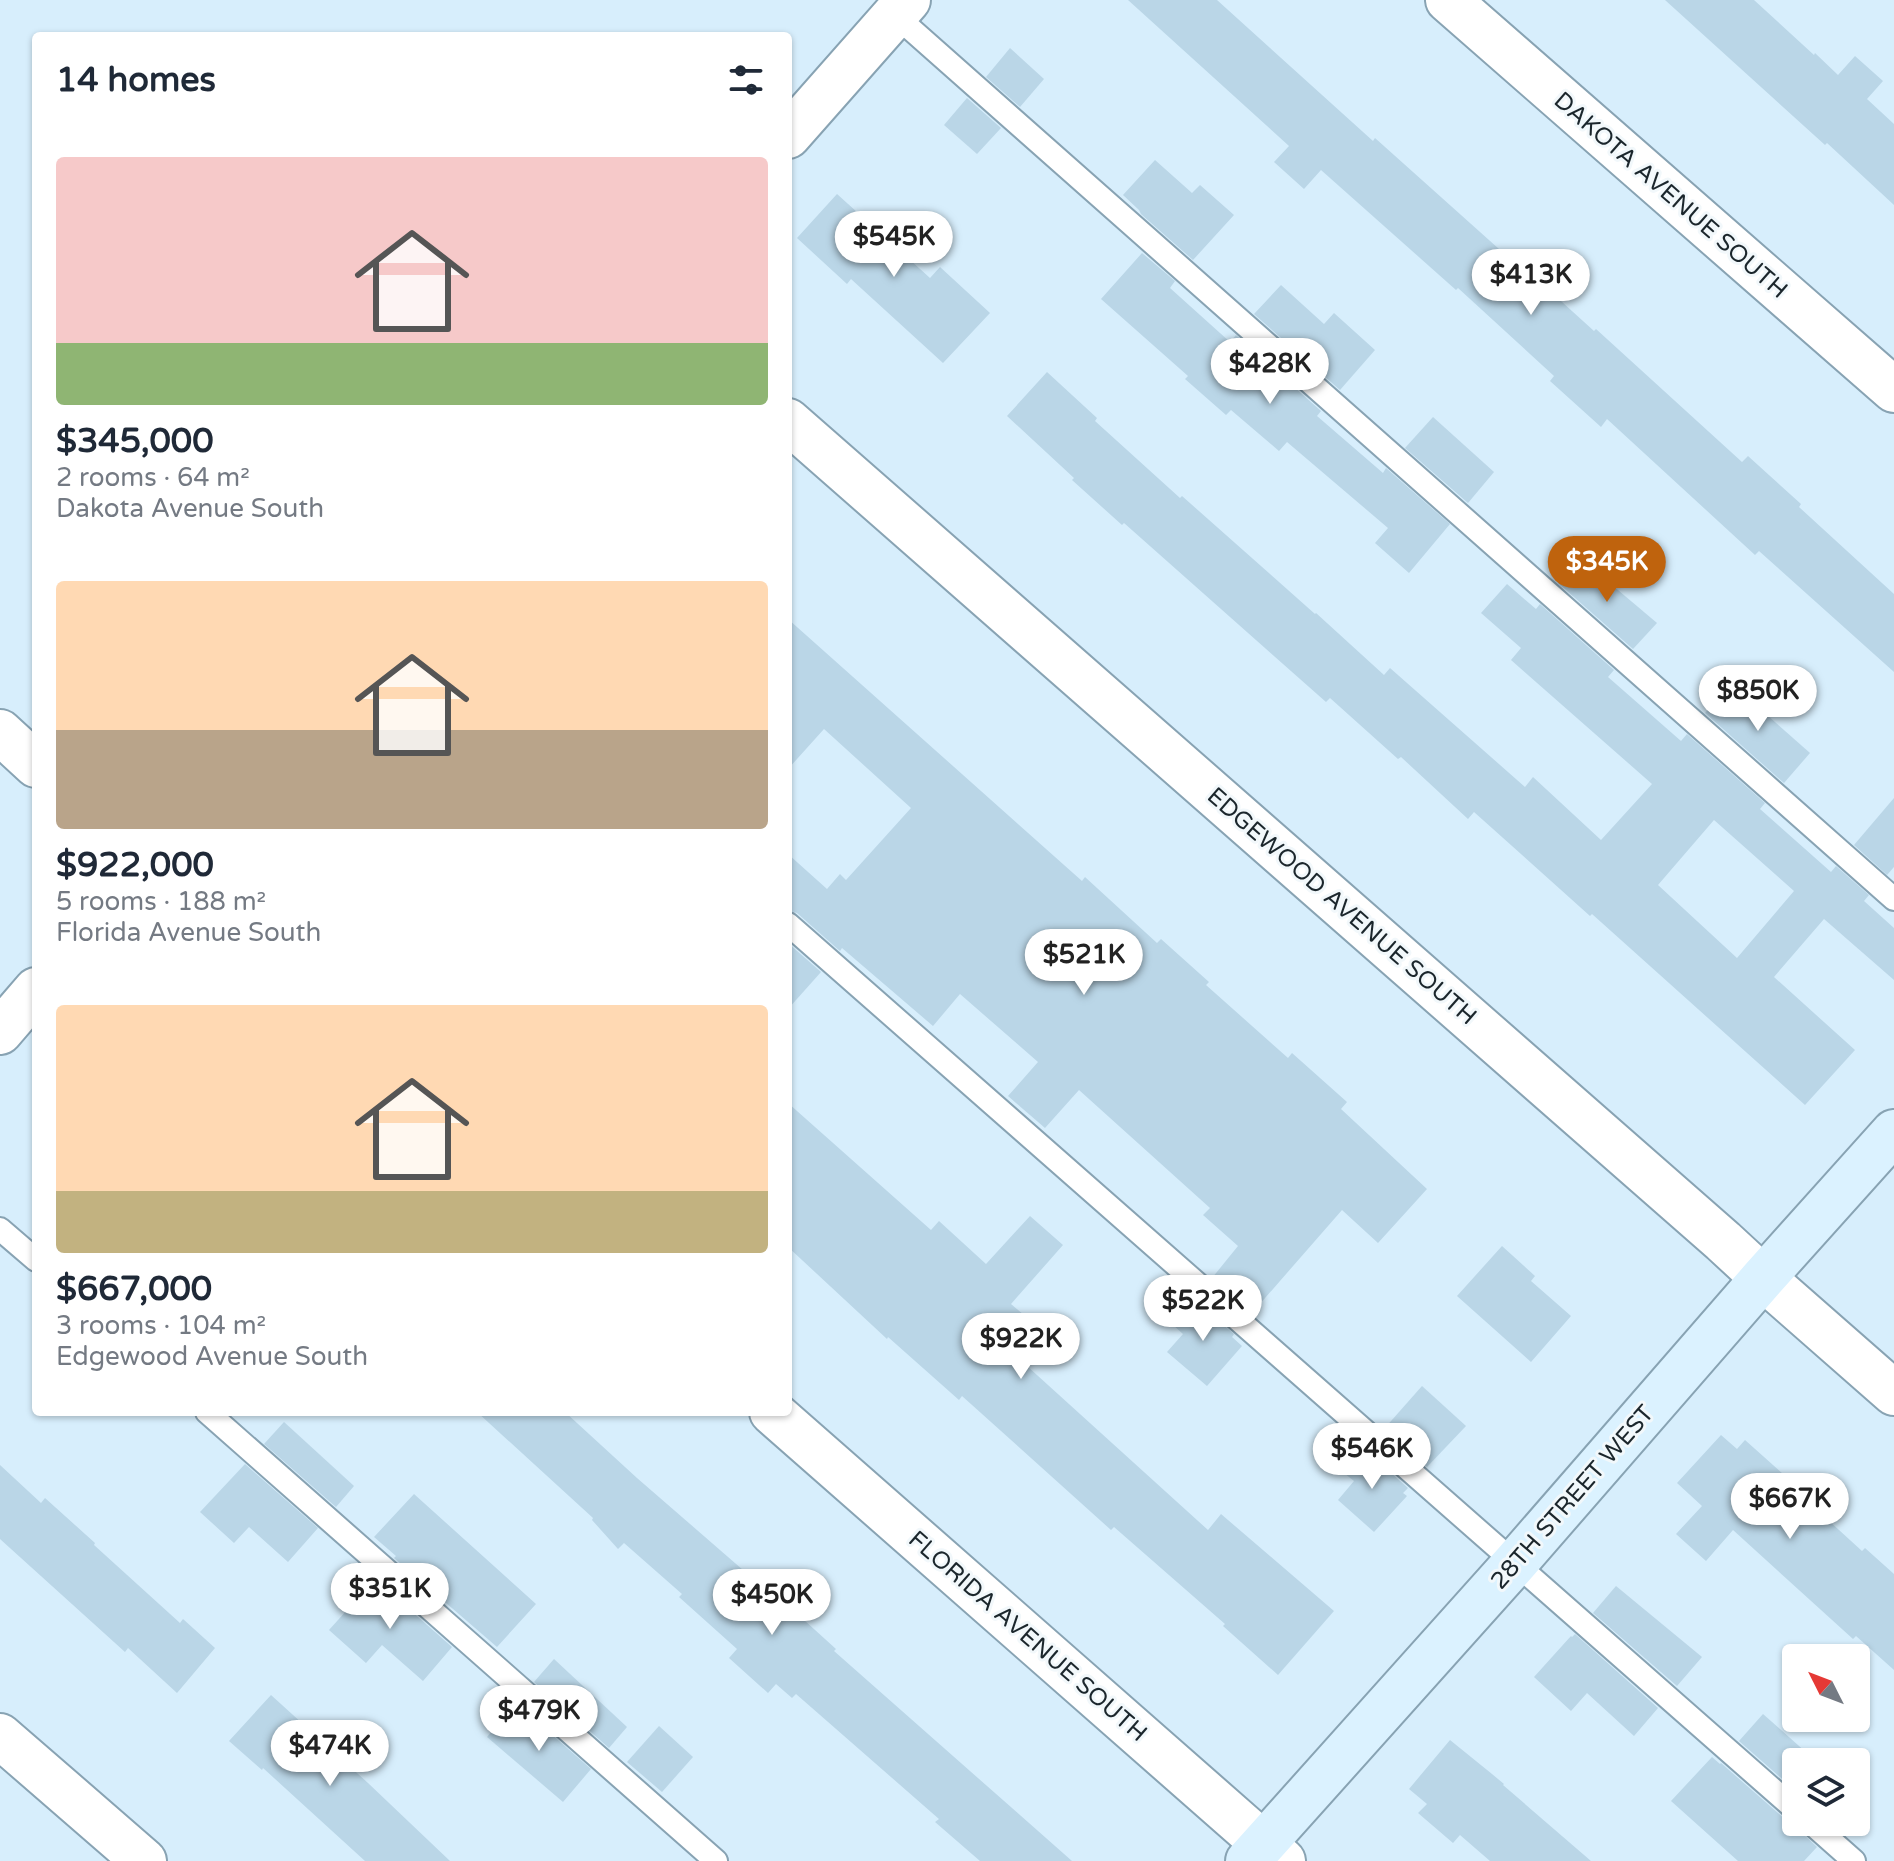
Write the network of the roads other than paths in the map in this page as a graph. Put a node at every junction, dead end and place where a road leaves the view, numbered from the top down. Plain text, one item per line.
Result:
1 (1448, 0) edge
2 (901, 7) edge
3 (792, 131) edge
4 (1894, 390) edge
5 (792, 425) edge
6 (0, 732) edge
7 (32, 761) edge
8 (1894, 899) edge
9 (792, 928) edge
10 (32, 995) edge
11 (0, 1032) edge
12 (1894, 1132) edge
13 (0, 1229) edge
14 (32, 1257) edge
15 (1763, 1278) junction
16 (1894, 1393) edge
17 (212, 1416) edge
18 (776, 1416) edge
19 (1515, 1563) junction
20 (0, 1736) edge
21 (1782, 1798) edge
22 (1826, 1836) edge
23 (1265, 1855) edge
24 (144, 1861) edge
25 (716, 1861) edge
26 (1854, 1861) edge

1 - 4 street, DAKOTA AVENUE SOUTH
2 - 3 street
2 - 8 lane
5 - 15 street, EDGEWOOD AVENUE SOUTH
6 - 7 street
9 - 19 lane
10 - 11 street
12 - 15 street, 28TH STREET WEST
13 - 14 lane
15 - 16 street, EDGEWOOD AVENUE SOUTH
15 - 19 street, 28TH STREET WEST
17 - 25 lane
18 - 23 street, FLORIDA AVENUE SOUTH
19 - 21 lane
19 - 23 street, 28TH STREET WEST
20 - 24 street
22 - 26 lane

